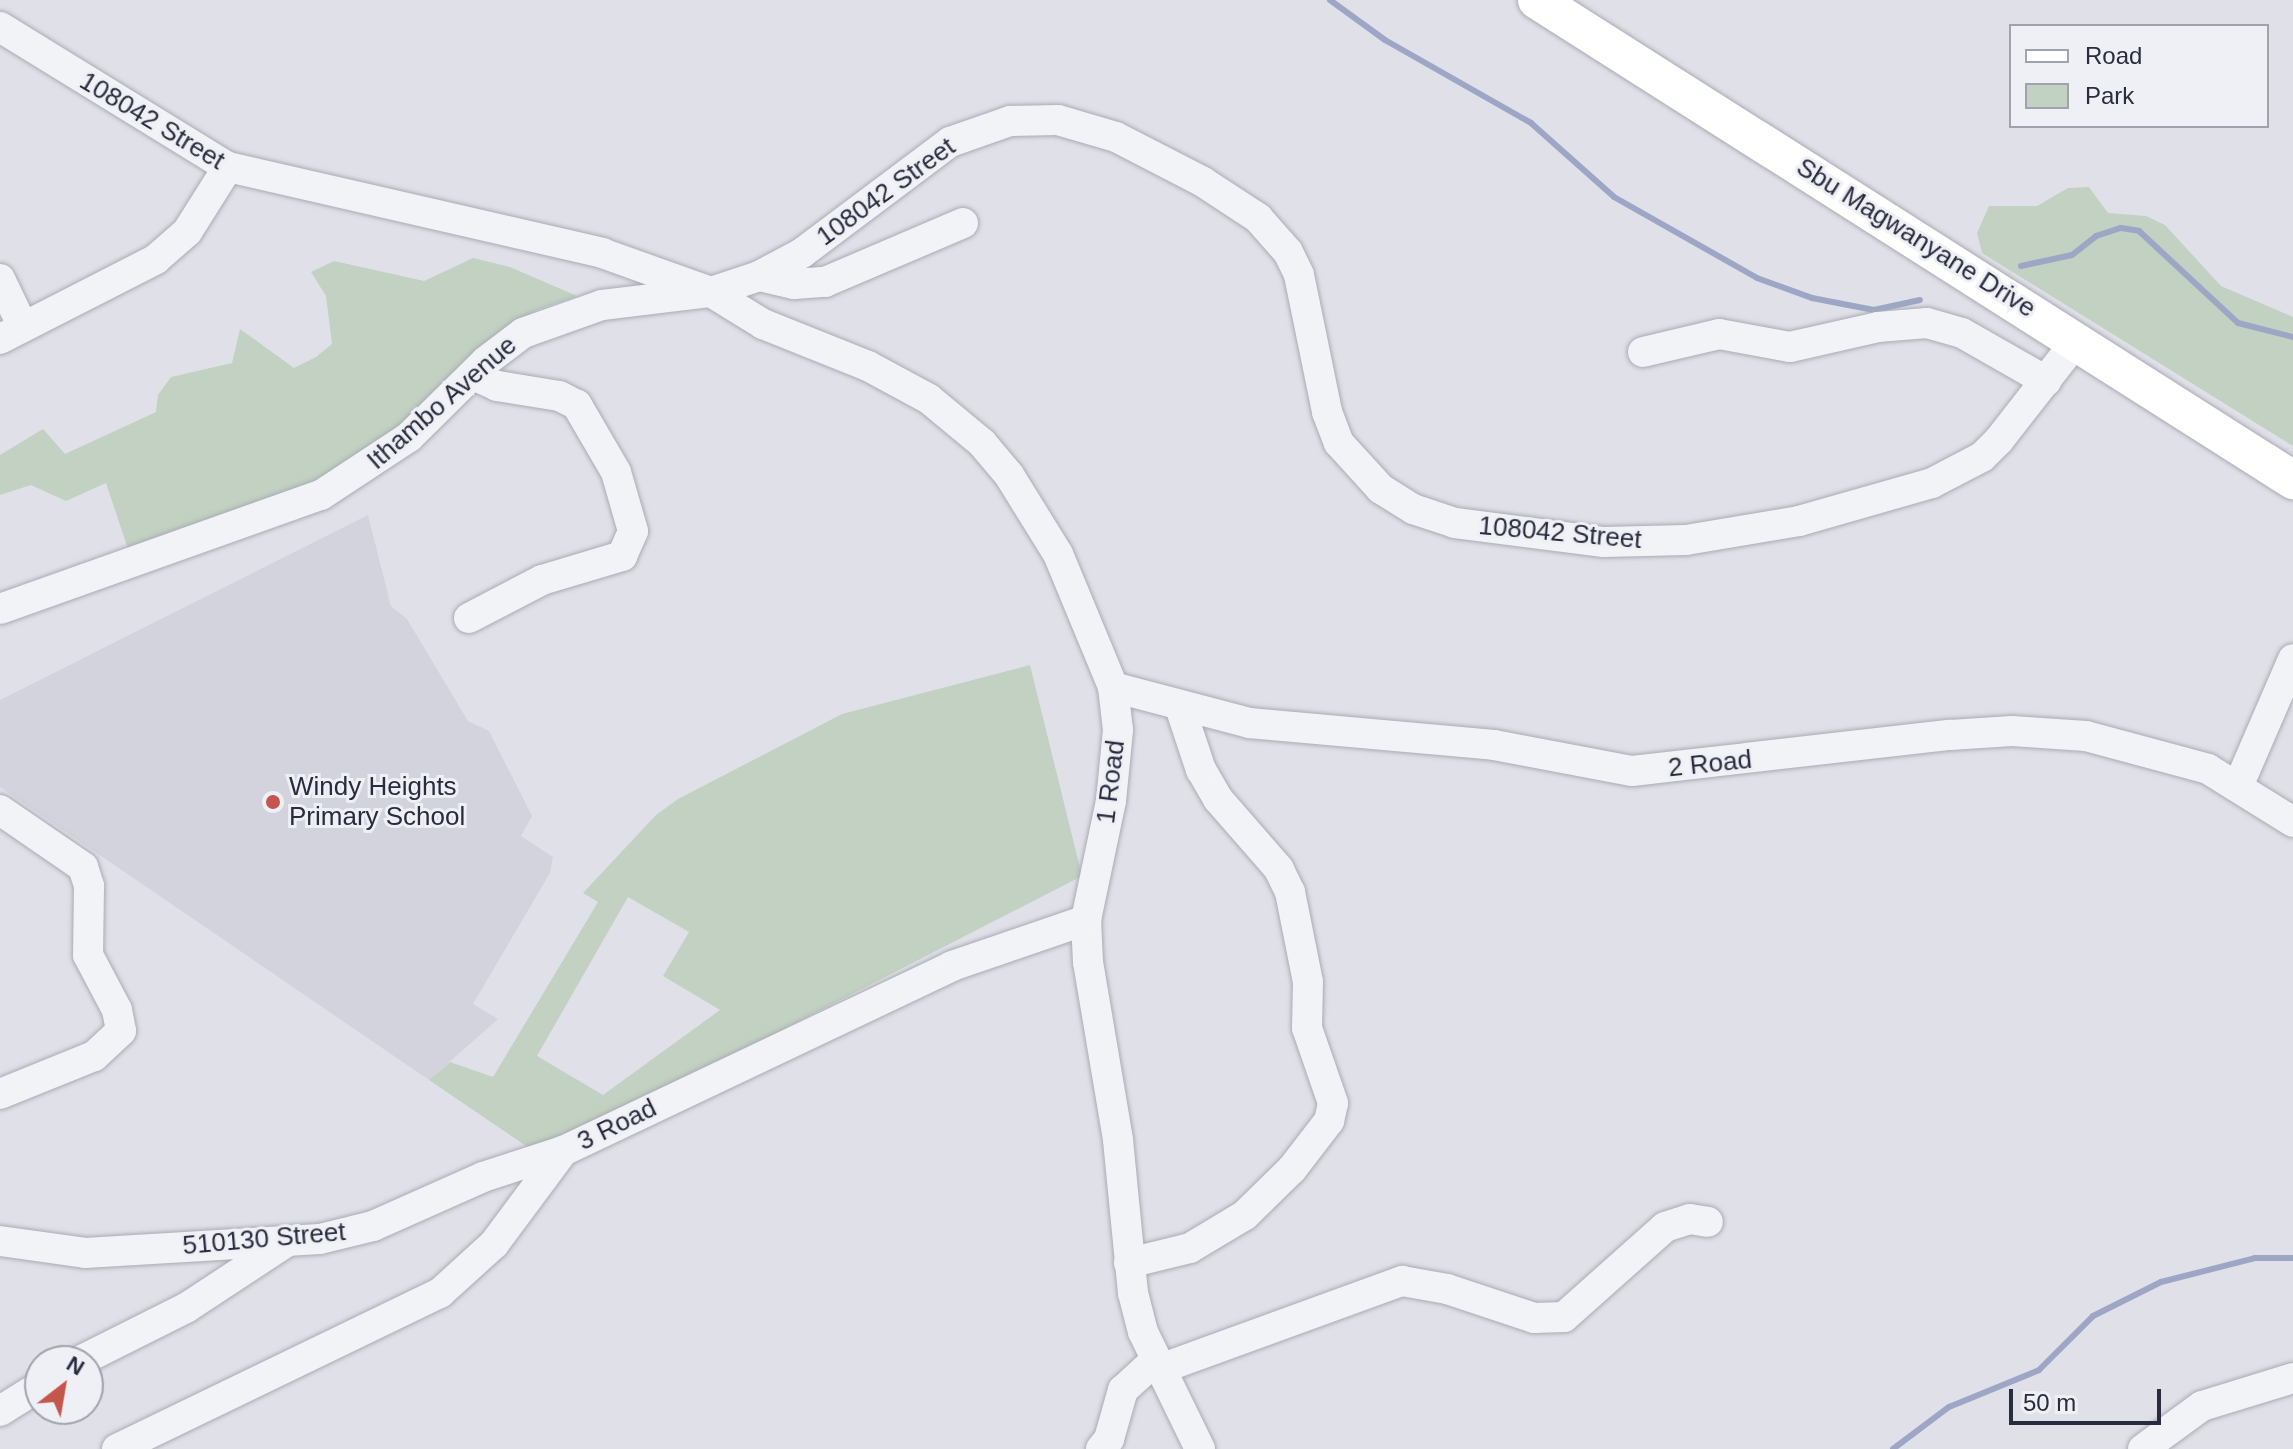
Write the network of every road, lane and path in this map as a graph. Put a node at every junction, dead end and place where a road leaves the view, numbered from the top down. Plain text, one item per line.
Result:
1 (1537, 0) edge
2 (0, 27) edge
3 (228, 167) junction
4 (963, 223) dead end
5 (759, 276) junction
6 (0, 279) edge
7 (711, 292) junction
8 (12, 333) edge
9 (2077, 340) junction
10 (1643, 352) dead end
11 (473, 375) junction
12 (2046, 381) junction
13 (2293, 480) edge
14 (0, 609) edge
15 (469, 618) dead end
16 (2293, 659) edge
17 (1113, 687) junction
18 (1180, 707) junction
19 (2239, 784) junction
20 (0, 810) edge
21 (2293, 822) edge
22 (1086, 920) junction
23 (0, 1094) edge
24 (563, 1151) junction
25 (1708, 1222) dead end
26 (0, 1241) edge
27 (288, 1241) junction
28 (1129, 1263) junction
29 (104, 1349) edge
30 (1158, 1365) junction
31 (2293, 1378) edge
32 (24, 1396) edge
33 (0, 1411) edge
34 (117, 1449) edge
35 (1101, 1449) edge
36 (1200, 1449) edge
37 (2143, 1449) edge

1 - 9 main road, Sbu Magwanyane Drive
2 - 3 street, 108042 Street
3 - 7 street, 108042 Street
3 - 8 street
4 - 5 street
5 - 7 street, 108042 Street
5 - 12 street, 108042 Street
6 - 8 street
7 - 11 street, Ithambo Avenue
7 - 17 street, 1 Road
9 - 12 street, 108042 Street
9 - 13 main road, Sbu Magwanyane Drive
10 - 12 street
11 - 14 street, Ithambo Avenue
11 - 15 street
16 - 19 street
17 - 18 street, 2 Road
17 - 22 street, 1 Road
18 - 19 street, 2 Road
18 - 28 street
19 - 21 street, 2 Road
20 - 23 street
22 - 24 street, 3 Road
22 - 28 street, 1 Road
24 - 27 street, 510130 Street
24 - 34 street, 3 Road
25 - 30 street
26 - 27 street, 510130 Street
27 - 29 street
28 - 30 street, 1 Road
30 - 35 street
30 - 36 street, 1 Road
31 - 37 street
32 - 33 street

